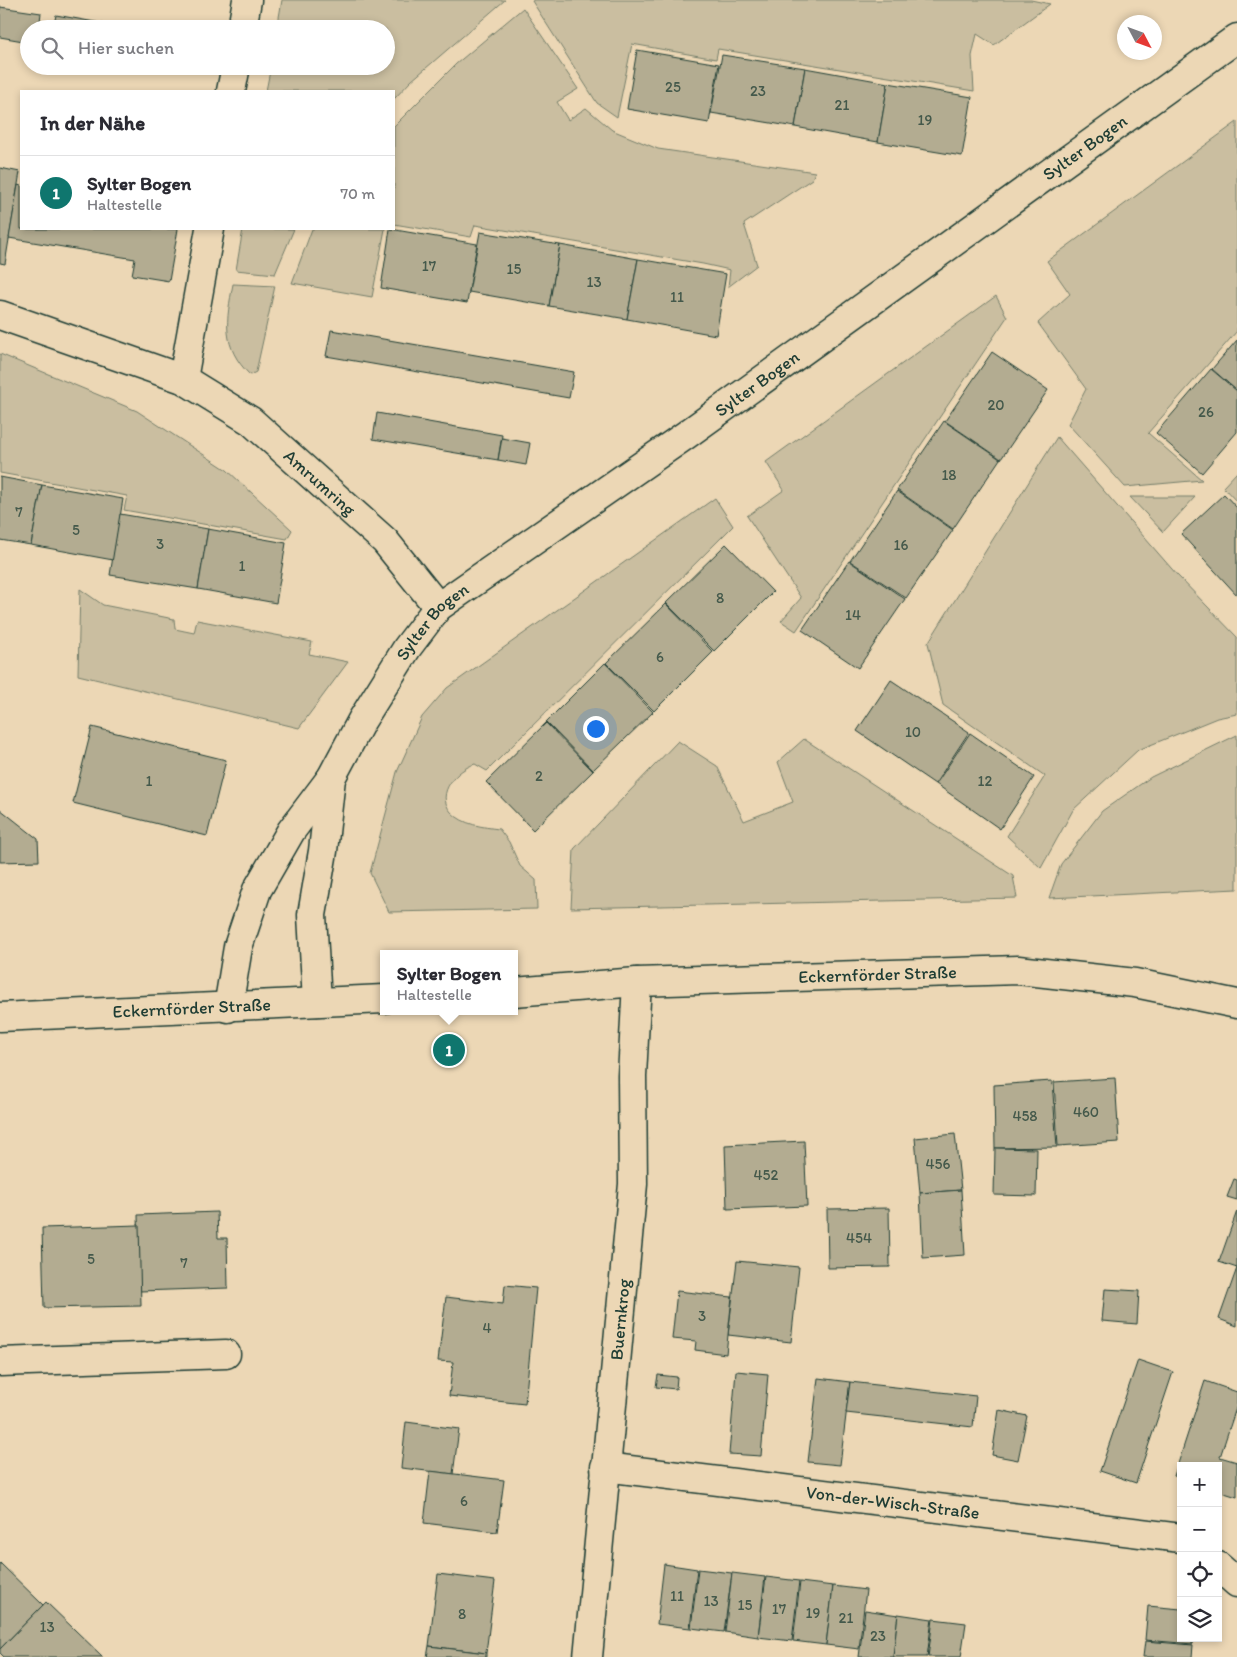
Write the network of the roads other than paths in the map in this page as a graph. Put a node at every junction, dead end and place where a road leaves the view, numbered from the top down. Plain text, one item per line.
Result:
1 (244, 0) edge
2 (243, 20) edge
3 (1237, 38) edge
4 (235, 75) edge
5 (232, 90) edge
6 (210, 230) edge
7 (0, 315) edge
8 (183, 379) junction
9 (438, 607) junction
10 (331, 778) junction
11 (637, 982) junction
12 (518, 992) edge
13 (380, 999) edge
14 (317, 1002) junction
15 (1237, 1004) edge
16 (228, 1008) junction
17 (0, 1017) edge
18 (226, 1354) dead end
19 (0, 1362) edge
20 (605, 1467) junction
21 (1177, 1538) edge
22 (1222, 1570) edge
23 (1237, 1583) edge
24 (588, 1657) edge

1 - 2 street
3 - 9 street, Sylter Bogen
4 - 5 street
6 - 8 street
7 - 8 street, Amrumring
8 - 9 street, Amrumring
9 - 10 street, Sylter Bogen
10 - 14 street, Sylter Bogen
10 - 16 street, Sylter Bogen
11 - 12 street, Eckernförder Straße
11 - 15 street, Eckernförder Straße
11 - 20 street, Buernkrog
13 - 14 street, Eckernförder Straße
14 - 16 street, Eckernförder Straße
16 - 17 street, Eckernförder Straße
18 - 19 street
20 - 21 street, Von-der-Wisch-Straße
20 - 24 street, Buernkrog
22 - 23 street

